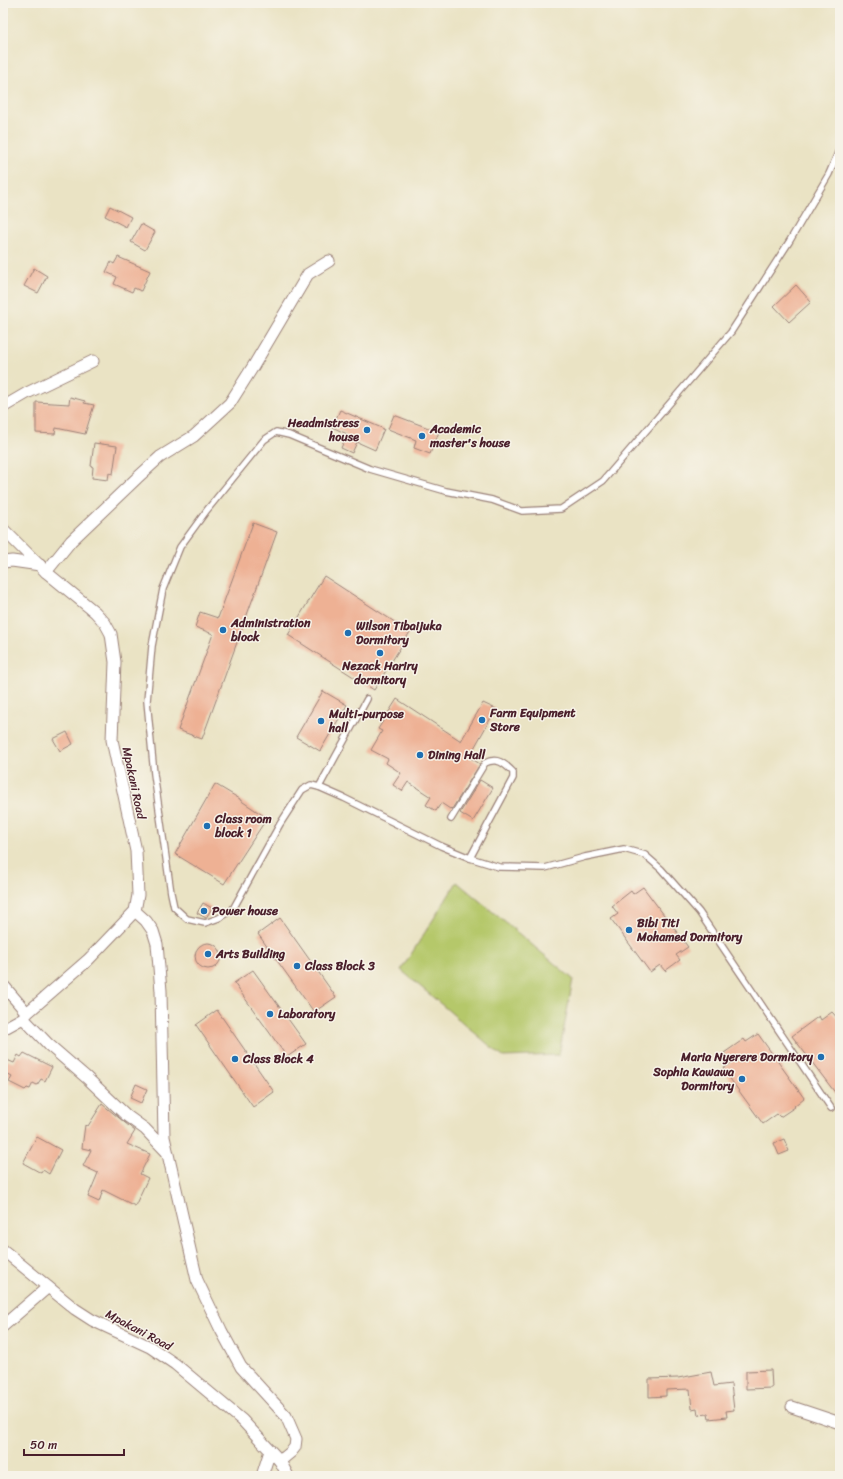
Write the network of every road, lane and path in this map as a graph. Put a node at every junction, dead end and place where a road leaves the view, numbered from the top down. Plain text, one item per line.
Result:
1 (840, 148) edge
2 (329, 261) dead end
3 (93, 361) dead end
4 (3, 407) edge
5 (3, 529) edge
6 (3, 562) edge
7 (43, 568) junction
8 (367, 699) dead end
9 (319, 787) junction
10 (451, 819) dead end
11 (470, 858) junction
12 (135, 911) junction
13 (3, 986) edge
14 (25, 1016) junction
15 (3, 1029) edge
16 (831, 1108) dead end
17 (167, 1152) junction
18 (3, 1250) edge
19 (48, 1287) junction
20 (3, 1326) edge
21 (792, 1407) dead end
22 (840, 1423) edge
23 (270, 1451) junction
24 (280, 1461) junction
25 (262, 1476) edge
26 (288, 1476) edge

1 - 9 lane
2 - 7 street
3 - 4 street
5 - 7 street, Mpakani Road
6 - 7 street
7 - 12 street, Mpakani Road
8 - 9 lane
9 - 11 lane
10 - 11 lane
11 - 16 lane
12 - 14 street
12 - 17 street
13 - 14 street
14 - 15 street
14 - 17 street
17 - 24 street
18 - 19 street, Mpakani Road
19 - 20 street
19 - 23 street, Mpakani Road
21 - 22 street
23 - 24 street, Mpakani Road
23 - 25 street
24 - 26 street, Mpakani Road

